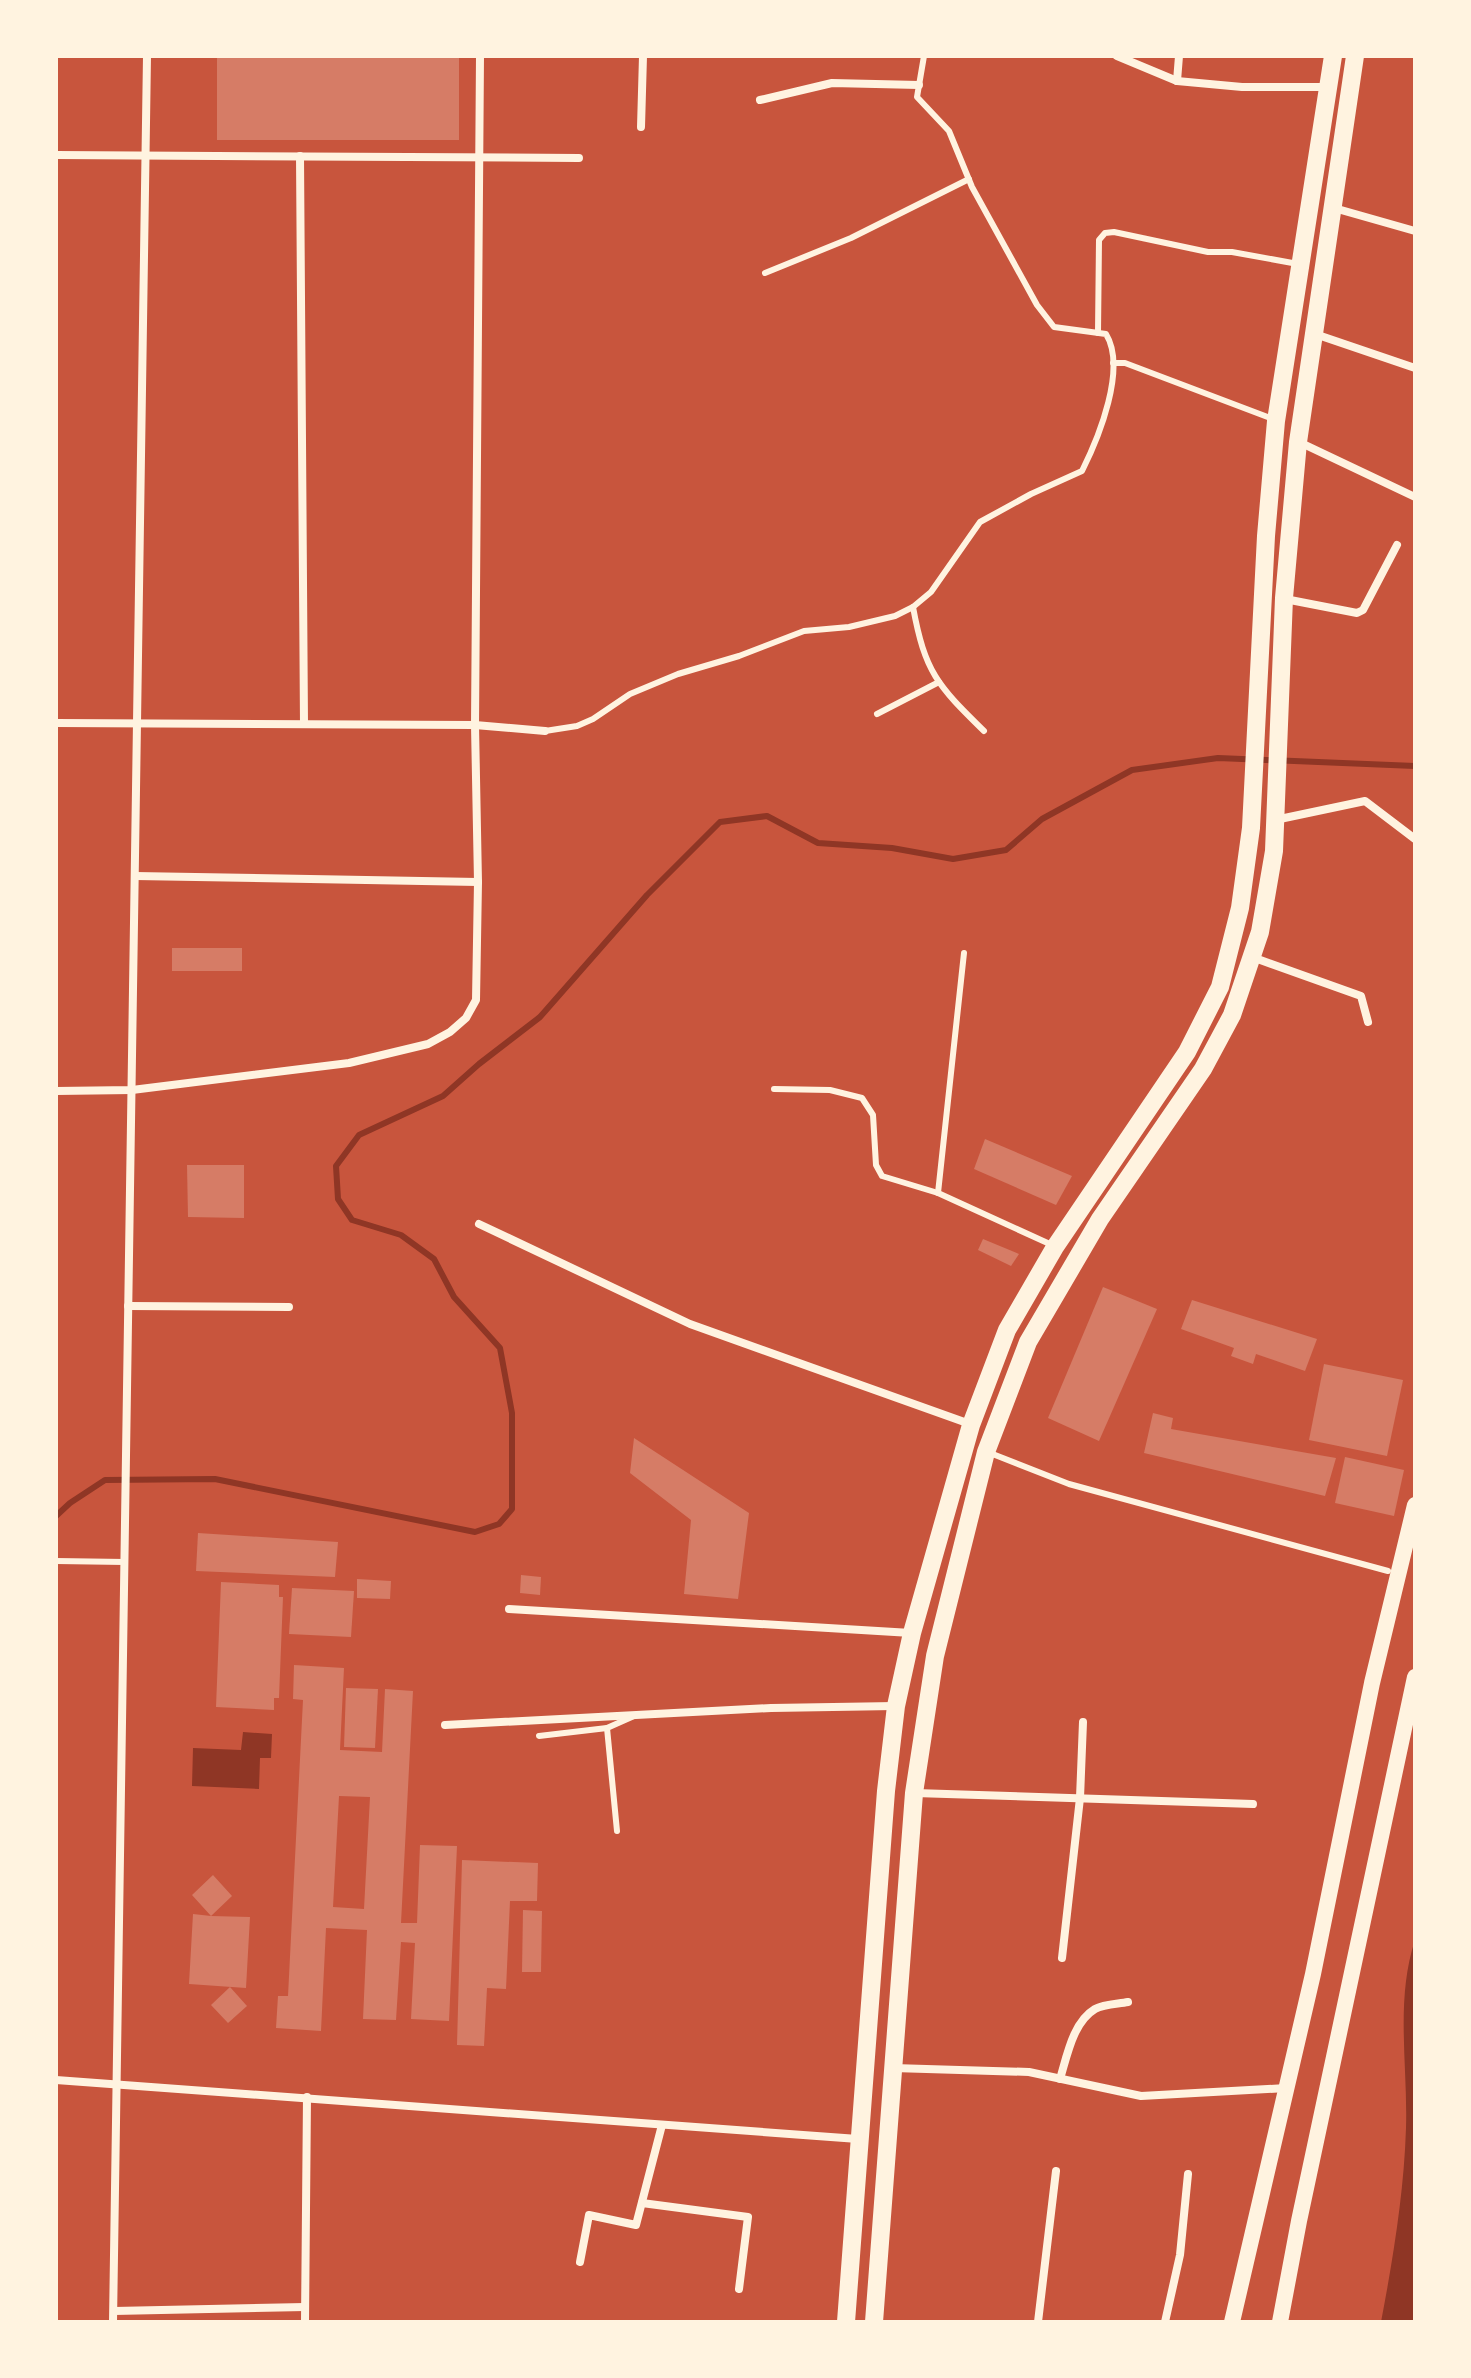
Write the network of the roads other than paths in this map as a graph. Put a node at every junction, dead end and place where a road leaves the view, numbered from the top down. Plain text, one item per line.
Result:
1 (147, 56) edge
2 (480, 56) edge
3 (643, 56) edge
4 (924, 56) edge
5 (1117, 56) edge
6 (1179, 56) edge
7 (1333, 56) edge
8 (1355, 56) edge
9 (1177, 81) junction
10 (919, 85) junction
11 (1329, 87) junction
12 (760, 100) dead end
13 (641, 127) dead end
14 (56, 155) edge
15 (146, 155) junction
16 (300, 156) junction
17 (479, 158) junction
18 (579, 158) dead end
19 (969, 179) junction
20 (1333, 207) junction
21 (1415, 231) edge
22 (1301, 265) junction
23 (765, 273) dead end
24 (1098, 333) junction
25 (1314, 334) junction
26 (1113, 363) junction
27 (1415, 368) edge
28 (1276, 421) junction
29 (1298, 442) junction
30 (1415, 497) edge
31 (1397, 545) dead end
32 (1284, 598) junction
33 (913, 607) junction
34 (939, 682) junction
35 (877, 714) dead end
36 (56, 723) edge
37 (137, 723) junction
38 (304, 724) junction
39 (475, 725) junction
40 (545, 731) joint
41 (984, 731) dead end
42 (1274, 820) junction
43 (1415, 839) edge
44 (135, 876) junction
45 (478, 882) junction
46 (964, 953) dead end
47 (1252, 957) junction
48 (1368, 1022) dead end
49 (774, 1089) dead end
50 (132, 1090) junction
51 (56, 1091) edge
52 (938, 1193) junction
53 (479, 1224) dead end
54 (1055, 1247) junction
55 (128, 1306) junction
56 (289, 1307) dead end
57 (1007, 1330) junction
58 (1028, 1342) junction
59 (971, 1425) junction
60 (986, 1452) junction
61 (1415, 1505) edge
62 (56, 1561) edge
63 (125, 1562) junction
64 (1388, 1571) dead end
65 (509, 1609) dead end
66 (912, 1633) junction
67 (1415, 1677) edge
68 (896, 1706) junction
69 (637, 1715) junction
70 (1083, 1722) dead end
71 (445, 1725) dead end
72 (607, 1728) junction
73 (539, 1736) dead end
74 (914, 1793) junction
75 (1080, 1798) junction
76 (1253, 1804) dead end
77 (617, 1831) dead end
78 (1062, 1958) dead end
79 (1128, 2002) dead end
80 (892, 2068) junction
81 (1060, 2079) junction
82 (56, 2080) edge
83 (117, 2084) junction
84 (1286, 2088) junction
85 (307, 2097) junction
86 (662, 2125) junction
87 (859, 2139) junction
88 (887, 2141) junction
89 (1056, 2171) dead end
90 (1188, 2174) dead end
91 (642, 2203) junction
92 (580, 2262) dead end
93 (739, 2289) dead end
94 (305, 2307) junction
95 (114, 2311) junction
96 (113, 2322) edge
97 (305, 2322) edge
98 (846, 2322) edge
99 (874, 2322) edge
100 (1038, 2322) edge
101 (1165, 2322) edge
102 (1232, 2322) edge
103 (1280, 2322) edge

1 - 15 street
2 - 17 street
3 - 13 street
4 - 10 lane
5 - 9 street
6 - 9 street
7 - 11 main road
8 - 20 main road
9 - 11 street
10 - 12 street
10 - 19 lane
11 - 22 main road
14 - 15 street
15 - 16 street
15 - 37 street
16 - 17 street
16 - 38 street
17 - 18 street
17 - 39 street
19 - 23 lane
19 - 24 lane
20 - 21 street
20 - 25 main road
22 - 24 lane
22 - 28 main road
24 - 26 lane
25 - 27 street
25 - 29 main road
26 - 28 lane
26 - 33 lane
28 - 54 main road
29 - 30 street
29 - 32 main road
31 - 32 street
32 - 42 main road
33 - 34 lane
33 - 40 lane
34 - 35 lane
34 - 41 lane
36 - 37 street
37 - 38 street
37 - 44 street
38 - 39 street
39 - 40 street
39 - 45 street
42 - 43 street
42 - 47 main road
44 - 45 street
44 - 50 street
45 - 50 street
46 - 52 lane
47 - 48 street
47 - 58 main road
49 - 52 lane
50 - 51 street
50 - 55 street
52 - 54 lane
53 - 59 street
54 - 57 main road
55 - 56 street
55 - 63 street
57 - 58 main road
57 - 59 main road
58 - 60 main road
59 - 66 main road
60 - 64 lane
60 - 74 main road
61 - 84 main road
62 - 63 lane
63 - 83 street
65 - 66 street
66 - 68 main road
67 - 103 main road
68 - 69 street
68 - 87 main road
69 - 71 street
69 - 72 lane
70 - 75 street
72 - 73 lane
72 - 77 lane
74 - 75 street
74 - 80 main road
75 - 76 street
75 - 78 street
79 - 81 street
80 - 81 street
80 - 88 main road
81 - 84 street
82 - 83 street
83 - 85 street
83 - 95 street
84 - 102 main road
85 - 86 street
85 - 94 street
86 - 87 street
86 - 91 street
87 - 88 main road
87 - 98 main road
88 - 99 main road
89 - 100 street
90 - 101 street
91 - 92 street
91 - 93 street
94 - 95 street
94 - 97 street
95 - 96 street

